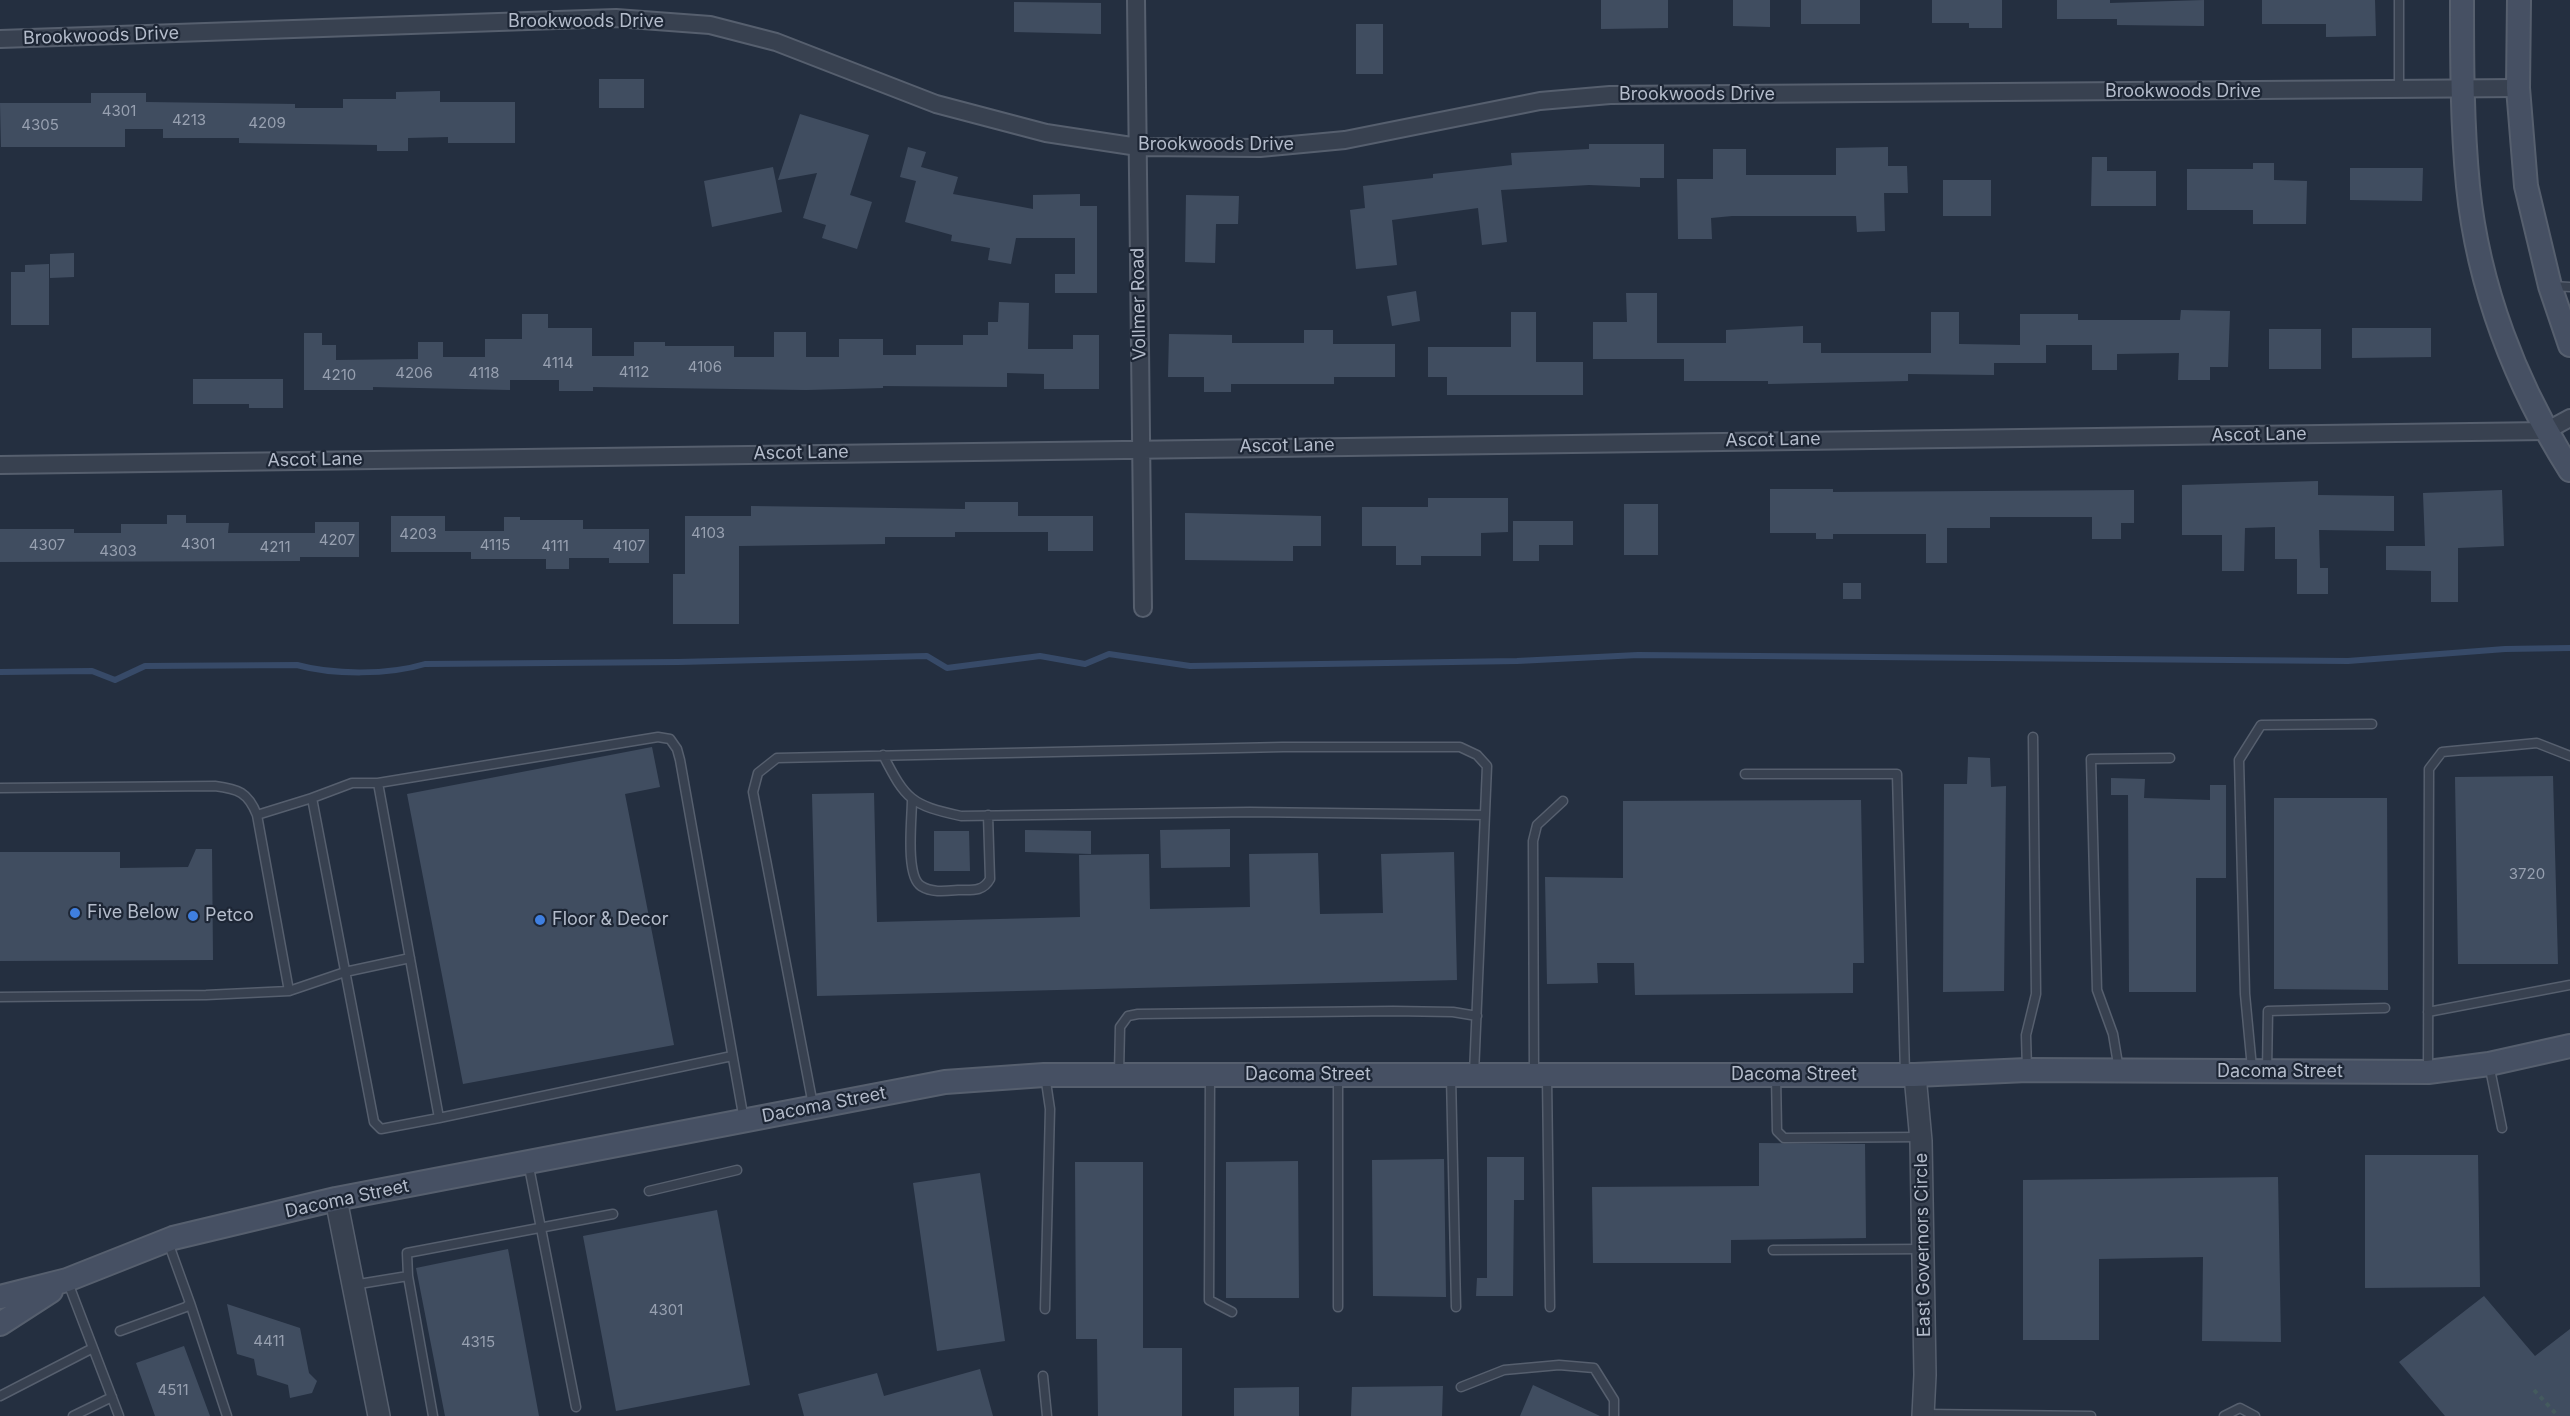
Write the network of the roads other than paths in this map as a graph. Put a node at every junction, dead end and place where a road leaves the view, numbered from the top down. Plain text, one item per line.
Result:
1 (1136, 0) edge
2 (2399, 0) edge
3 (2462, 0) edge
4 (2519, 0) edge
5 (0, 39) edge
6 (2518, 88) junction
7 (2399, 90) junction
8 (2462, 90) junction
9 (1138, 147) junction
10 (2560, 286) edge
11 (2570, 345) edge
12 (2570, 418) edge
13 (2546, 431) junction
14 (1141, 448) junction
15 (0, 465) edge
16 (2570, 470) edge
17 (1143, 608) dead end
18 (2372, 724) dead end
19 (2033, 737) dead end
20 (883, 755) junction
21 (2570, 756) edge
22 (2170, 758) dead end
23 (1745, 774) dead end
24 (378, 783) junction
25 (0, 788) edge
26 (312, 798) junction
27 (912, 800) junction
28 (1563, 801) dead end
29 (257, 815) junction
30 (988, 815) junction
31 (1485, 815) junction
32 (410, 958) junction
33 (345, 972) junction
34 (2570, 985) edge
35 (289, 991) junction
36 (0, 997) edge
37 (2385, 1008) dead end
38 (2428, 1012) junction
39 (1477, 1016) junction
40 (2570, 1046) edge
41 (732, 1056) junction
42 (2489, 1064) junction
43 (2027, 1070) junction
44 (2119, 1071) junction
45 (2260, 1072) junction
46 (2428, 1072) junction
47 (1044, 1075) junction
48 (1119, 1075) junction
49 (1210, 1075) junction
50 (1338, 1075) junction
51 (1451, 1075) junction
52 (1474, 1075) junction
53 (1541, 1075) junction
54 (1776, 1075) junction
55 (1910, 1075) junction
56 (814, 1107) junction
57 (439, 1118) junction
58 (744, 1120) junction
59 (2502, 1128) dead end
60 (1921, 1137) junction
61 (528, 1162) junction
62 (737, 1170) dead end
63 (649, 1191) dead end
64 (336, 1199) junction
65 (613, 1214) dead end
66 (541, 1226) junction
67 (167, 1240) junction
68 (1922, 1249) junction
69 (1773, 1250) dead end
70 (408, 1276) junction
71 (67, 1280) junction
72 (353, 1285) junction
73 (0, 1297) edge
74 (190, 1303) junction
75 (1338, 1307) dead end
76 (1456, 1307) dead end
77 (1550, 1307) dead end
78 (1045, 1309) dead end
79 (1232, 1311) dead end
80 (0, 1324) edge
81 (120, 1331) dead end
82 (93, 1348) junction
83 (1043, 1376) dead end
84 (1461, 1386) dead end
85 (0, 1396) edge
86 (112, 1397) junction
87 (576, 1407) dead end
88 (1923, 1415) edge
89 (73, 1416) edge
90 (119, 1416) edge
91 (227, 1416) edge
92 (379, 1416) edge
93 (433, 1416) edge
94 (1047, 1416) edge
95 (1614, 1416) edge
96 (2091, 1416) edge
97 (2224, 1416) edge
98 (2255, 1416) edge

1 - 9 street, Vollmer Road
2 - 7 lane
3 - 8 main road
4 - 6 main road
5 - 9 street, Brookwoods Drive
6 - 8 street, Brookwoods Drive
6 - 10 main road
7 - 8 street, Brookwoods Drive
7 - 9 street, Brookwoods Drive
8 - 13 main road
9 - 14 street, Vollmer Road
10 - 11 main road
12 - 13 street, Ascot Lane
13 - 14 street, Ascot Lane
13 - 16 main road
14 - 15 street, Ascot Lane
14 - 17 street, Vollmer Road
18 - 45 lane
19 - 43 lane
20 - 27 lane
20 - 31 lane
20 - 56 lane
21 - 38 lane
22 - 44 lane
23 - 55 lane
24 - 26 lane
24 - 32 lane
24 - 41 lane
25 - 29 lane
26 - 29 lane
26 - 33 lane
27 - 30 lane
27 - 30 lane
28 - 53 lane
29 - 35 lane
30 - 31 lane
31 - 39 lane
32 - 33 lane
32 - 57 lane
33 - 35 lane
33 - 57 lane
34 - 38 lane
35 - 36 lane
37 - 45 lane
38 - 46 lane
39 - 48 lane
39 - 52 lane
40 - 42 main road, Dacoma Street
41 - 57 lane
41 - 58 lane
42 - 46 main road, Dacoma Street
42 - 59 lane
43 - 44 main road, Dacoma Street
43 - 55 main road, Dacoma Street
44 - 45 main road, Dacoma Street
45 - 46 main road, Dacoma Street
47 - 48 main road, Dacoma Street
47 - 56 main road, Dacoma Street
47 - 78 lane
48 - 49 main road, Dacoma Street
49 - 50 main road, Dacoma Street
49 - 79 lane
50 - 51 main road, Dacoma Street
50 - 75 lane
51 - 52 main road, Dacoma Street
51 - 76 lane
52 - 53 main road, Dacoma Street
53 - 54 main road, Dacoma Street
53 - 77 lane
54 - 55 main road, Dacoma Street
54 - 60 lane
55 - 60 street, East Governors Circle
56 - 58 main road, Dacoma Street
58 - 61 main road, Dacoma Street
60 - 68 street, East Governors Circle
61 - 64 main road, Dacoma Street
61 - 66 lane
62 - 63 lane
64 - 67 main road, Dacoma Street
64 - 72 street
65 - 66 lane
66 - 70 lane
66 - 87 lane
67 - 71 main road, Dacoma Street
67 - 74 lane
68 - 69 lane
68 - 88 street, East Governors Circle
70 - 72 lane
70 - 93 lane
71 - 73 main road, Dacoma Street
71 - 80 main road, Dacoma Street
71 - 82 lane
72 - 92 street
74 - 81 lane
74 - 91 lane
82 - 85 lane
82 - 86 lane
83 - 94 lane
84 - 95 lane
86 - 89 lane
86 - 90 lane
88 - 96 lane
97 - 98 lane

